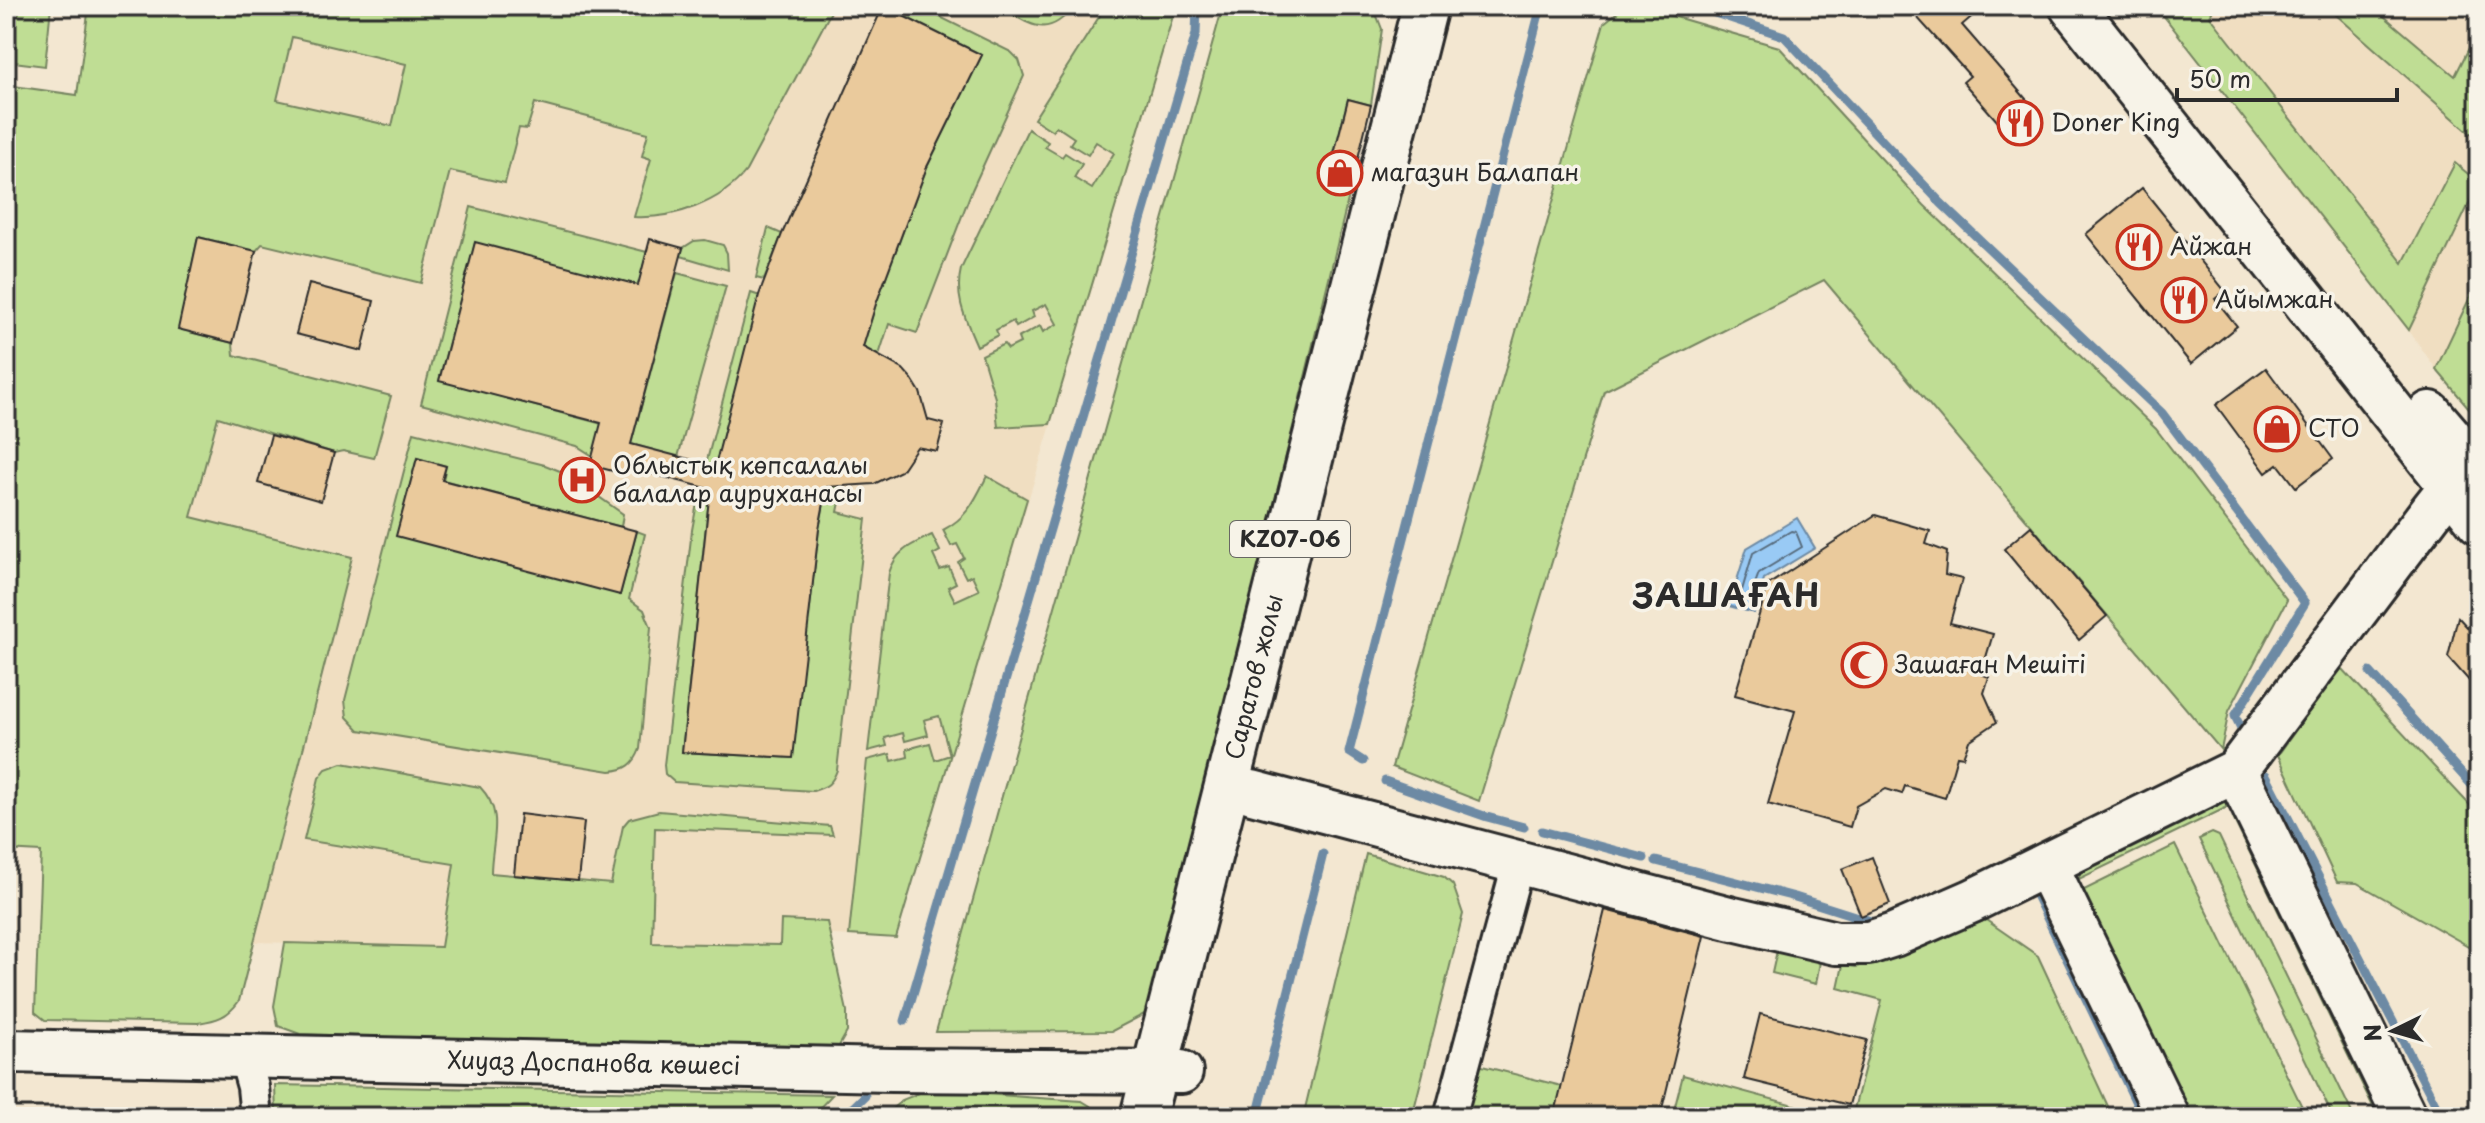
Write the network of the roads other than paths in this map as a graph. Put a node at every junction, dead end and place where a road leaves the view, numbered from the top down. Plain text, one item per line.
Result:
1 (1425, 6) edge
2 (1451, 6) edge
3 (2072, 6) edge
4 (2104, 6) edge
5 (2468, 475) edge
6 (2479, 521) edge
7 (2236, 771) junction
8 (1252, 792) junction
9 (1518, 864) junction
10 (2046, 865) junction
11 (6, 1051) edge
12 (244, 1055) junction
13 (1168, 1072) junction
14 (256, 1117) edge
15 (1143, 1117) edge
16 (1170, 1117) edge
17 (1450, 1117) edge
18 (2168, 1117) edge
19 (2405, 1117) edge

1 - 13 main road, Саратов жолы / KZ07-06
2 - 8 main road, Саратов жолы / KZ07-06
3 - 5 main road
4 - 5 main road
5 - 6 main road
5 - 7 main road
7 - 10 main road
7 - 19 main road
8 - 9 main road
8 - 13 main road, Саратов жолы / KZ07-06
9 - 10 main road
9 - 17 street
10 - 18 main road
11 - 12 main road, Хиуаз Доспанова көшесі
12 - 13 main road, Хиуаз Доспанова көшесі
12 - 14 street
13 - 15 main road, Саратов жолы / KZ07-06
13 - 16 main road, Саратов жолы / KZ07-06

